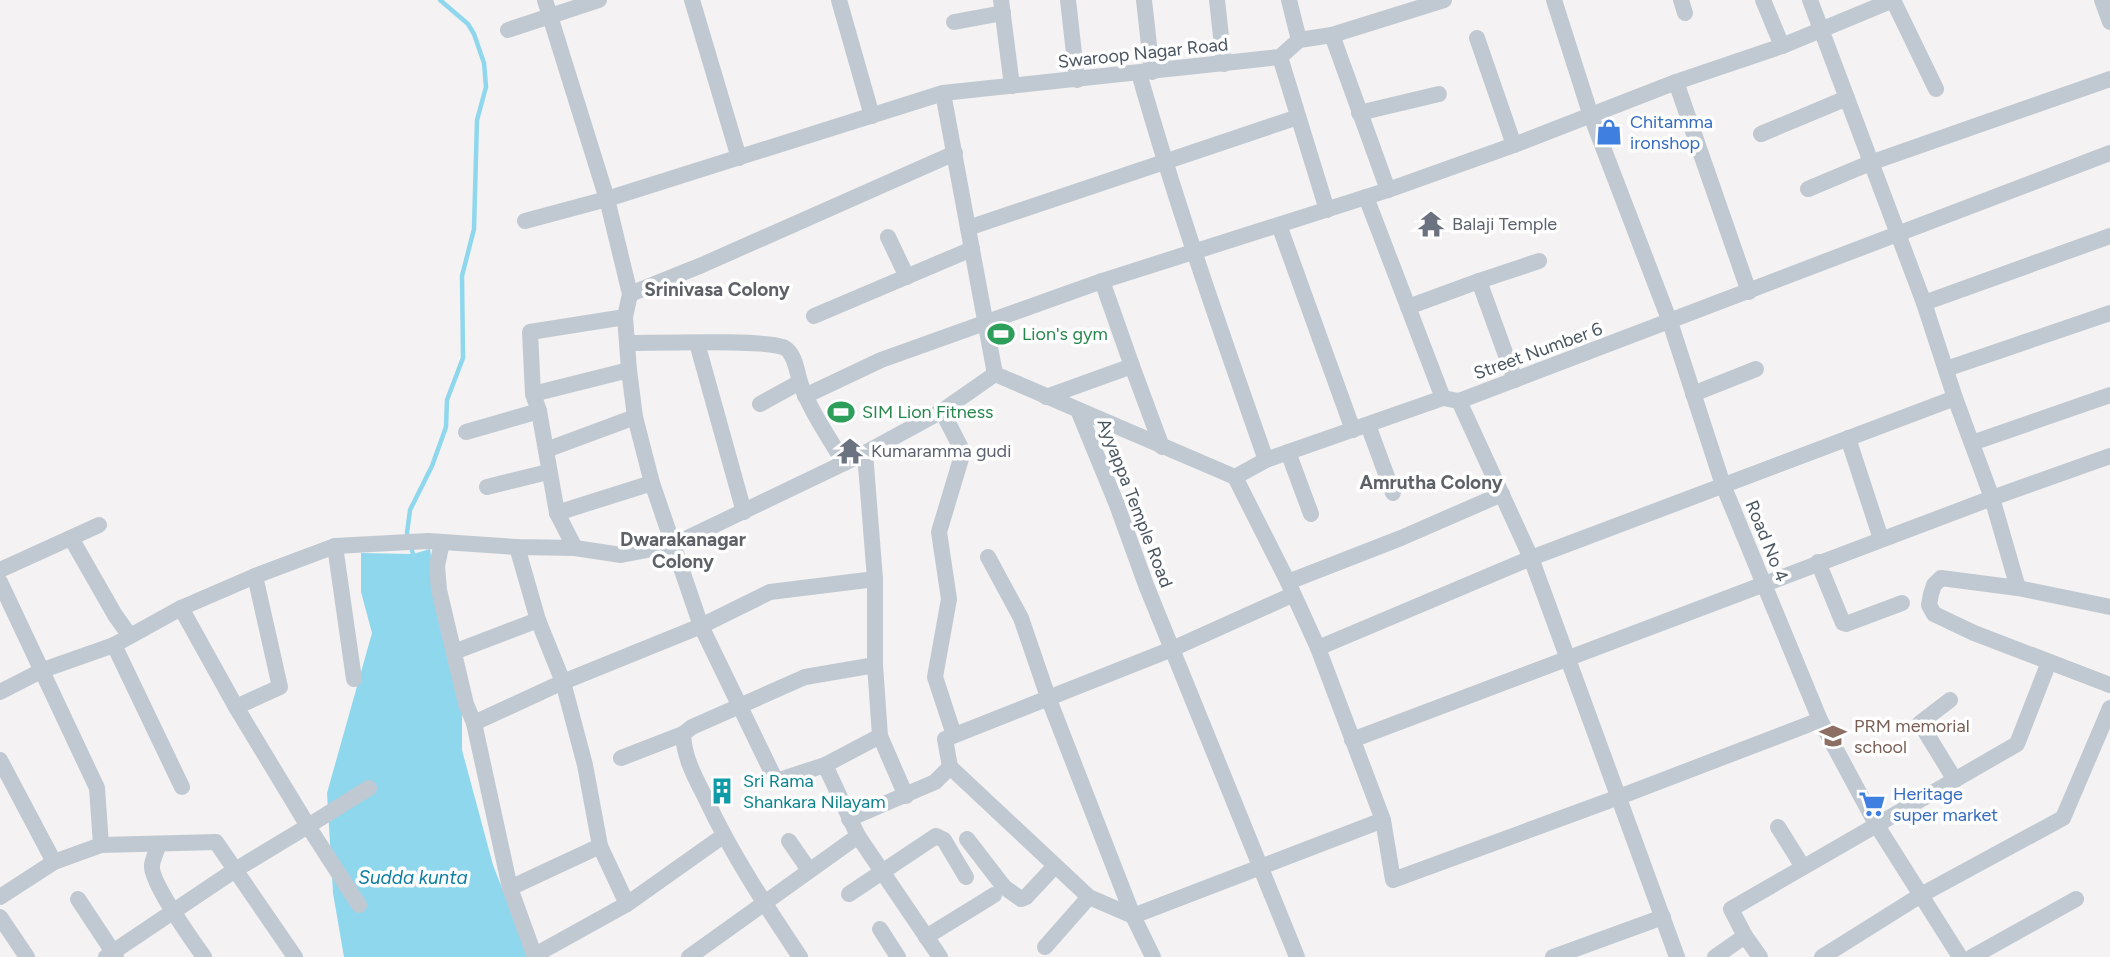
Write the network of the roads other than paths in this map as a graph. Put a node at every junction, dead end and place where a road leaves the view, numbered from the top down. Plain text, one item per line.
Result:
1 (599, 0) edge
2 (692, 0) edge
3 (839, 0) edge
4 (1069, 0) edge
5 (1144, 0) edge
6 (1217, 0) edge
7 (1289, 0) edge
8 (1444, 0) edge
9 (1554, 0) edge
10 (1763, 0) edge
11 (1810, 0) edge
12 (1893, 0) edge
13 (2102, 0) edge
14 (1002, 7) edge
15 (548, 8) edge
16 (954, 22) dead end
17 (2110, 22) edge
18 (508, 30) dead end
19 (1820, 31) junction
20 (1332, 35) junction
21 (1477, 38) dead end
22 (1299, 40) junction
23 (1782, 46) junction
24 (1280, 57) junction
25 (1224, 64) junction
26 (1145, 73) junction
27 (2110, 79) edge
28 (1077, 80) junction
29 (1676, 82) junction
30 (1012, 86) junction
31 (1936, 89) dead end
32 (943, 93) junction
33 (1438, 94) dead end
34 (1847, 98) junction
35 (1359, 113) junction
36 (872, 116) junction
37 (1591, 116) junction
38 (1298, 117) junction
39 (1761, 134) dead end
40 (1514, 145) junction
41 (956, 153) junction
42 (2110, 153) edge
43 (739, 158) junction
44 (1164, 162) junction
45 (1870, 163) junction
46 (1808, 189) dead end
47 (1388, 190) junction
48 (1366, 197) junction
49 (607, 200) junction
50 (1327, 210) junction
51 (524, 221) dead end
52 (1279, 225) junction
53 (968, 228) junction
54 (1897, 235) junction
55 (2110, 236) edge
56 (888, 237) dead end
57 (972, 249) junction
58 (1194, 252) junction
59 (1539, 261) dead end
60 (907, 277) junction
61 (1102, 281) junction
62 (1479, 281) junction
63 (1749, 292) junction
64 (630, 294) junction
65 (1924, 303) junction
66 (1408, 307) junction
67 (2110, 313) edge
68 (814, 316) dead end
69 (625, 317) junction
70 (1670, 322) junction
71 (986, 323) junction
72 (629, 343) junction
73 (697, 343) junction
74 (1132, 366) junction
75 (1756, 369) dead end
76 (1945, 369) junction
77 (629, 370) junction
78 (995, 374) junction
79 (1515, 380) junction
80 (803, 389) junction
81 (533, 394) junction
82 (1693, 394) junction
83 (2110, 395) edge
84 (1046, 397) junction
85 (1955, 398) junction
86 (1451, 400) junction
87 (760, 404) dead end
88 (539, 411) junction
89 (942, 411) junction
90 (1078, 411) junction
91 (635, 417) junction
92 (1361, 427) junction
93 (466, 432) dead end
94 (1848, 438) junction
95 (1972, 443) junction
96 (1163, 447) junction
97 (546, 450) junction
98 (865, 453) junction
99 (1288, 453) junction
100 (2110, 456) edge
101 (1266, 460) junction
102 (844, 463) junction
103 (548, 472) junction
104 (1235, 477) junction
105 (652, 483) junction
106 (1723, 485) junction
107 (487, 487) dead end
108 (1393, 493) dead end
109 (1502, 494) junction
110 (1992, 498) junction
111 (744, 512) junction
112 (557, 513) junction
113 (1311, 514) dead end
114 (99, 525) dead end
115 (71, 538) junction
116 (1881, 539) junction
117 (442, 542) junction
118 (673, 545) junction
119 (335, 546) junction
120 (517, 547) junction
121 (575, 548) junction
122 (988, 557) dead end
123 (1531, 558) junction
124 (1818, 562) junction
125 (0, 570) edge
126 (256, 576) junction
127 (875, 579) junction
128 (0, 582) edge
129 (1763, 583) junction
130 (2018, 588) junction
131 (1290, 589) junction
132 (1902, 603) dead end
133 (2110, 607) edge
134 (181, 608) junction
135 (538, 620) junction
136 (701, 626) junction
137 (130, 636) junction
138 (114, 645) junction
139 (1318, 648) junction
140 (1172, 649) junction
141 (454, 652) junction
142 (1567, 660) junction
143 (2049, 662) junction
144 (875, 665) junction
145 (43, 670) junction
146 (354, 679) dead end
147 (564, 682) junction
148 (2110, 685) edge
149 (0, 692) edge
150 (1048, 697) junction
151 (1950, 700) dead end
152 (741, 705) junction
153 (236, 706) junction
154 (2110, 708) edge
155 (1820, 720) junction
156 (474, 723) junction
157 (684, 734) junction
158 (954, 735) junction
159 (880, 736) junction
160 (1352, 740) junction
161 (621, 758) dead end
162 (0, 760) edge
163 (825, 765) junction
164 (950, 767) junction
165 (1955, 780) junction
166 (182, 787) dead end
167 (369, 788) dead end
168 (906, 796) junction
169 (1619, 797) junction
170 (849, 819) junction
171 (1382, 820) junction
172 (1877, 824) junction
173 (308, 826) junction
174 (1778, 827) dead end
175 (723, 836) junction
176 (858, 836) junction
177 (967, 839) dead end
178 (789, 841) dead end
179 (159, 844) junction
180 (101, 845) junction
181 (600, 846) junction
182 (54, 862) junction
183 (1260, 866) junction
184 (1054, 867) junction
185 (1802, 867) junction
186 (235, 870) junction
187 (809, 870) junction
188 (883, 870) junction
189 (966, 877) dead end
190 (510, 888) junction
191 (849, 894) dead end
192 (994, 895) dead end
193 (1921, 895) junction
194 (0, 897) edge
195 (1089, 897) junction
196 (2076, 898) dead end
197 (78, 899) dead end
198 (763, 902) junction
199 (627, 904) junction
200 (359, 905) dead end
201 (174, 912) junction
202 (0, 916) edge
203 (1133, 916) junction
204 (1663, 917) junction
205 (880, 929) dead end
206 (1745, 936) junction
207 (926, 937) junction
208 (1045, 947) dead end
209 (708, 952) edge
210 (112, 956) edge
211 (535, 956) edge
212 (1293, 956) edge
213 (27, 957) edge
214 (204, 957) edge
215 (295, 957) edge
216 (689, 957) edge
217 (800, 957) edge
218 (898, 957) edge
219 (940, 957) edge
220 (1153, 957) edge
221 (1553, 957) edge
222 (1677, 957) edge
223 (1715, 957) edge
224 (1760, 957) edge
225 (1822, 957) edge
226 (1960, 957) edge
227 (1972, 957) edge

1 - 15 street
2 - 43 street
3 - 36 street
4 - 28 street
5 - 26 street
6 - 25 street
7 - 22 street
8 - 20 street
9 - 37 street, Road No 4
10 - 23 street
11 - 19 street
12 - 19 street
12 - 31 street
13 - 17 street
14 - 16 street
14 - 30 street
15 - 18 street
15 - 49 street
19 - 23 street
19 - 34 street
20 - 22 street
20 - 35 street
21 - 40 street
22 - 24 street
23 - 29 street
24 - 25 street, Swaroop Nagar Road
24 - 38 street
25 - 26 street, Swaroop Nagar Road
26 - 28 street, Swaroop Nagar Road
26 - 44 street
27 - 45 street
28 - 30 street, Swaroop Nagar Road
29 - 37 street
29 - 63 street
30 - 32 street, Swaroop Nagar Road
32 - 36 street, Swaroop Nagar Road
32 - 41 street
33 - 35 street
34 - 39 street
34 - 45 street
35 - 47 street
36 - 43 street, Swaroop Nagar Road
37 - 40 street
37 - 70 street, Road No 4
38 - 44 street
38 - 50 street
40 - 47 street
41 - 53 street
41 - 64 street
42 - 54 street, Street Number 6
43 - 49 street, Swaroop Nagar Road
44 - 53 street
44 - 58 street
45 - 46 street
45 - 54 street
47 - 48 street
48 - 50 street
48 - 66 street
49 - 51 street, Swaroop Nagar Road
49 - 64 street
50 - 52 street
52 - 58 street
52 - 92 street
53 - 57 street
54 - 63 street, Street Number 6
54 - 65 street
55 - 65 street
56 - 60 street
57 - 60 street
57 - 71 street
58 - 61 street
58 - 101 street
59 - 62 street
60 - 68 street
61 - 71 street
61 - 74 street
62 - 66 street
62 - 79 street
63 - 70 street, Street Number 6
64 - 69 street
65 - 76 street
66 - 86 street
67 - 76 street
69 - 72 street
69 - 81 street
70 - 79 street, Street Number 6
70 - 82 street, Road No 4
71 - 78 street
71 - 80 street
72 - 73 street
72 - 77 street
73 - 80 street
73 - 111 street
74 - 84 street
74 - 96 street
75 - 82 street
76 - 85 street
77 - 81 street
77 - 91 street
78 - 84 street, Ayyappa Temple Road
78 - 89 street
79 - 86 street, Street Number 6
80 - 87 street
80 - 102 street
81 - 88 street
82 - 106 street, Road No 4
83 - 95 street
84 - 90 street, Ayyappa Temple Road
85 - 94 street
85 - 95 street
86 - 92 street
86 - 109 street, Street Number 6
88 - 93 street
88 - 97 street
89 - 98 street
89 - 158 street
90 - 96 street
90 - 140 street, Ayyappa Temple Road
91 - 97 street
91 - 105 street
92 - 99 street
92 - 108 street
94 - 106 street
94 - 116 street
95 - 110 street
96 - 104 street
97 - 103 street
98 - 102 street
98 - 127 street
99 - 101 street
99 - 113 street
100 - 110 street
101 - 104 street
102 - 111 street
103 - 107 street
103 - 112 street
104 - 131 street
105 - 112 street
105 - 118 street
106 - 123 street
106 - 129 street, Road No 4
109 - 123 street, Street Number 6
109 - 131 street
110 - 116 street
110 - 130 street
111 - 118 street
112 - 121 street
114 - 115 street
115 - 125 street
115 - 137 street
116 - 124 street
117 - 119 street
117 - 120 street
117 - 141 street
118 - 121 street
118 - 136 street
119 - 126 street
119 - 146 street
120 - 121 street
120 - 135 street
122 - 150 street
123 - 139 street
123 - 142 street, Street Number 6
124 - 129 street
124 - 132 street
126 - 134 street
126 - 153 street
127 - 136 street
127 - 144 street
128 - 145 street
129 - 142 street
129 - 155 street, Road No 4
130 - 133 street
130 - 143 street
131 - 139 street
131 - 140 street
134 - 137 street
134 - 153 street
135 - 141 street
135 - 147 street
136 - 147 street
136 - 152 street
137 - 138 street
138 - 145 street
138 - 166 street
139 - 160 street
140 - 150 street
140 - 183 street, Ayyappa Temple Road
141 - 156 street
142 - 160 street
142 - 169 street, Street Number 6
143 - 148 street
143 - 165 street
144 - 152 street
144 - 159 street
145 - 149 street
145 - 180 street
147 - 156 street
147 - 181 street
150 - 158 street
150 - 203 street
151 - 165 street
152 - 157 street
152 - 163 street
153 - 173 street
154 - 193 street
155 - 169 street
155 - 172 street, Road No 4
156 - 190 street
157 - 161 street
157 - 175 street
158 - 164 street
159 - 163 street
159 - 168 street
160 - 171 street
162 - 182 street
163 - 170 street
164 - 168 street
164 - 184 street
165 - 172 street
167 - 173 street
168 - 170 street
169 - 171 street
169 - 204 street, Street Number 6
170 - 176 street
171 - 183 street
172 - 185 street
172 - 193 street, Road No 4
173 - 186 street
173 - 200 street
174 - 185 street
175 - 198 street
175 - 199 street
176 - 187 street
176 - 188 street
177 - 184 street
178 - 187 street
179 - 180 street
179 - 186 street
179 - 201 street
180 - 182 street
181 - 190 street
181 - 199 street
182 - 194 street
183 - 203 street
183 - 212 street, Ayyappa Temple Road
184 - 195 street
185 - 206 street
186 - 201 street
186 - 215 street
187 - 198 street
188 - 189 street
188 - 191 street
188 - 207 street
190 - 211 street
192 - 207 street
193 - 225 street
193 - 226 street, Road No 4
195 - 203 street
195 - 208 street
196 - 227 street
197 - 210 street
198 - 209 street
198 - 217 street
199 - 211 street
201 - 210 street
201 - 214 street
202 - 213 street
203 - 220 street
204 - 221 street
204 - 222 street, Street Number 6
205 - 218 street
206 - 223 street
206 - 224 street
207 - 219 street
209 - 216 street

